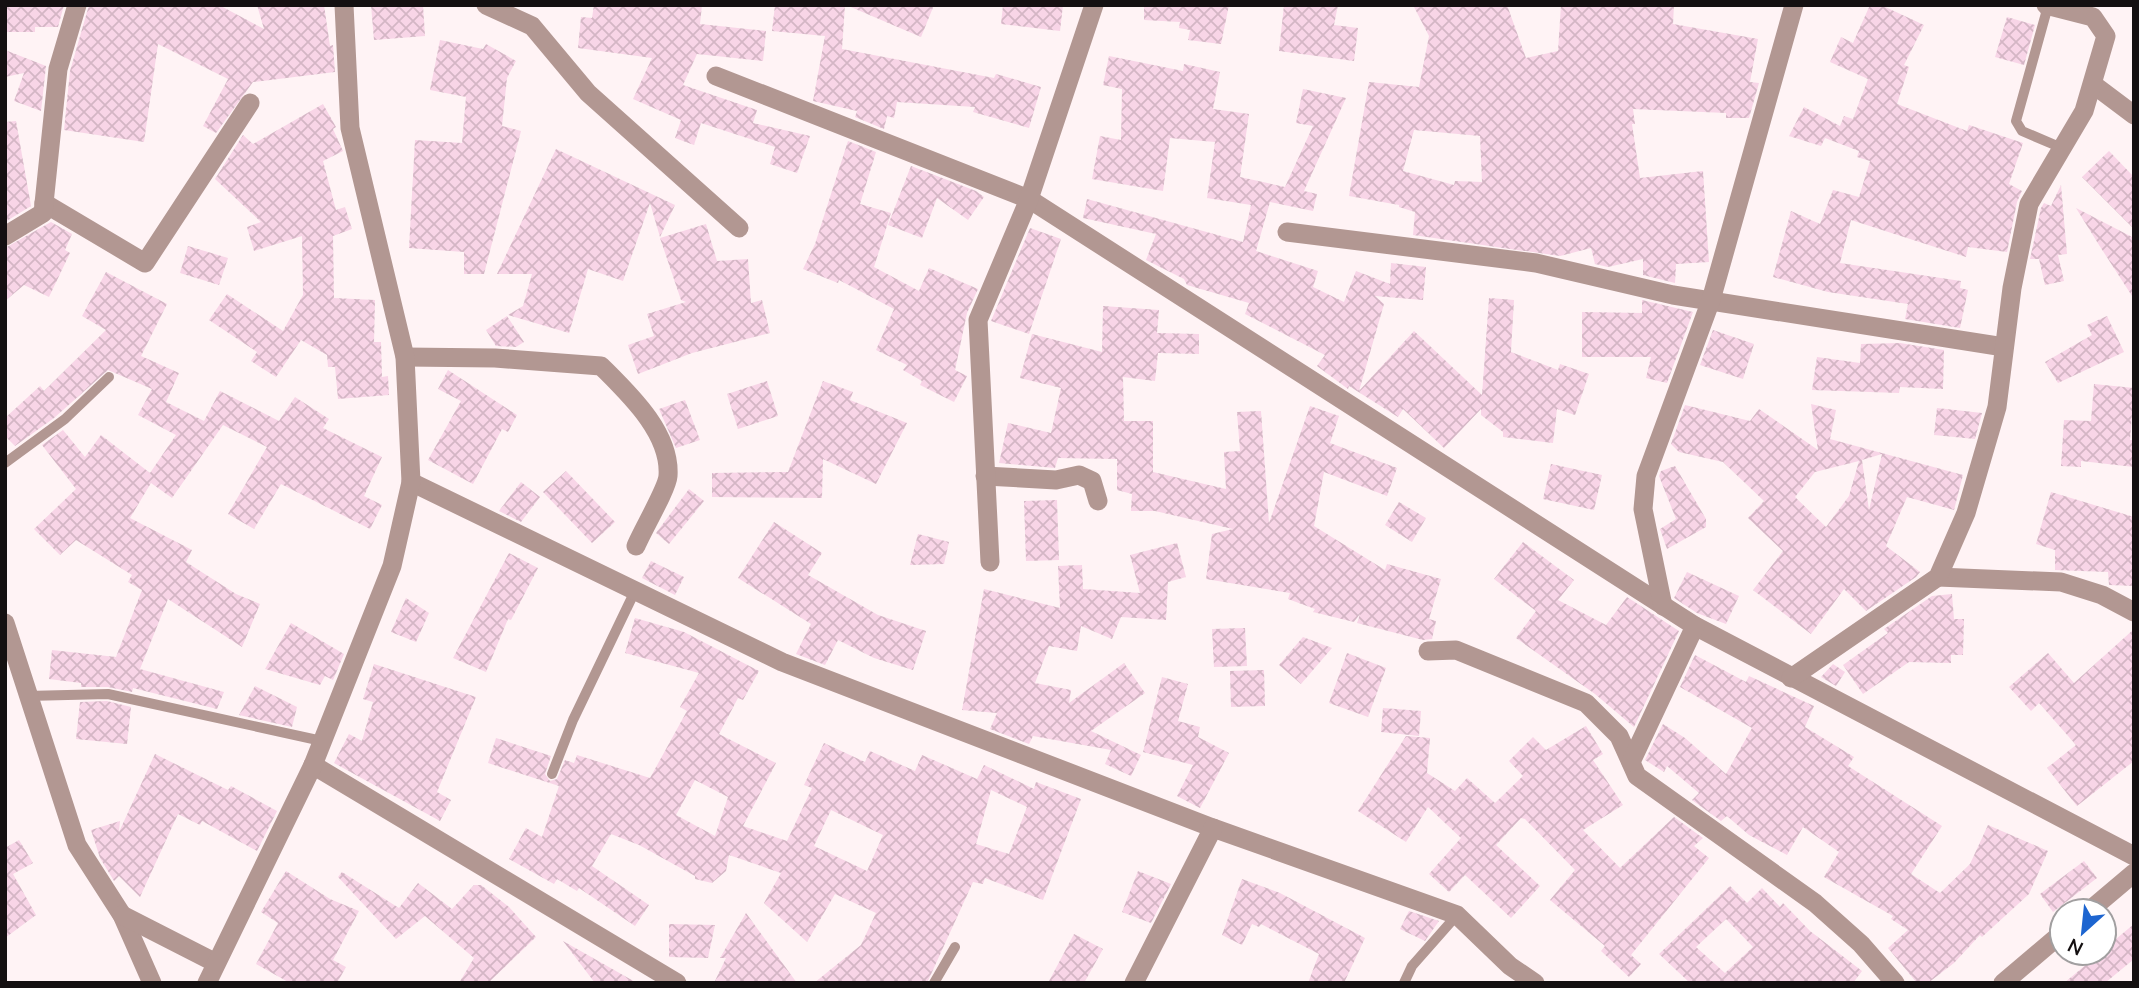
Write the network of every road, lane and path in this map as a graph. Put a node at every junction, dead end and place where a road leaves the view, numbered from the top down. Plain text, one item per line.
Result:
1 (78, 5) edge
2 (344, 5) edge
3 (486, 5) edge
4 (1094, 5) edge
5 (1794, 5) edge
6 (2047, 5) edge
7 (716, 76) dead end
8 (2094, 85) junction
9 (250, 103) dead end
10 (2134, 115) edge
11 (2062, 148) junction
12 (1029, 199) junction
13 (44, 203) junction
14 (738, 228) dead end
15 (1287, 232) dead end
16 (5, 236) edge
17 (1711, 300) junction
18 (2004, 348) junction
19 (405, 357) junction
20 (108, 377) dead end
21 (5, 463) edge
22 (985, 476) junction
23 (411, 482) junction
24 (1098, 501) dead end
25 (636, 546) dead end
26 (990, 562) dead end
27 (1938, 578) junction
28 (635, 591) junction
29 (1663, 606) junction
30 (2134, 612) edge
31 (5, 623) edge
32 (1695, 626) junction
33 (1428, 651) dead end
34 (1791, 678) junction
35 (27, 696) junction
36 (322, 741) junction
37 (1631, 762) junction
38 (313, 765) junction
39 (552, 774) dead end
40 (1213, 828) junction
41 (2134, 856) edge
42 (2134, 873) edge
43 (2106, 897) edge
44 (122, 915) junction
45 (1457, 915) junction
46 (2048, 945) edge
47 (955, 947) dead end
48 (216, 963) junction
49 (152, 983) edge
50 (207, 983) edge
51 (677, 983) edge
52 (934, 983) edge
53 (1134, 983) edge
54 (1404, 983) edge
55 (1535, 983) edge
56 (1895, 983) edge
57 (2003, 983) edge

1 - 13 street
2 - 19 street
3 - 14 street
4 - 12 street
5 - 17 street
6 - 8 street
6 - 11 lane
7 - 12 street
8 - 10 street
8 - 11 street
9 - 13 street
11 - 18 street
12 - 22 street
12 - 29 street
13 - 16 street
15 - 17 street
17 - 18 street
17 - 29 street
18 - 27 street
19 - 23 street
19 - 25 street
20 - 21 lane
22 - 24 street
22 - 26 street
23 - 28 street
23 - 36 street
27 - 30 street
27 - 34 street
28 - 39 lane
28 - 40 street
29 - 32 street
31 - 35 street
32 - 34 street
32 - 37 street
33 - 37 street
34 - 41 street
35 - 36 lane
35 - 44 street
36 - 38 street
37 - 56 street
38 - 48 street
38 - 51 street
40 - 45 street
40 - 53 street
42 - 43 street
44 - 48 street
44 - 49 street
45 - 54 lane
45 - 55 street
46 - 57 street
47 - 52 lane
48 - 50 street

